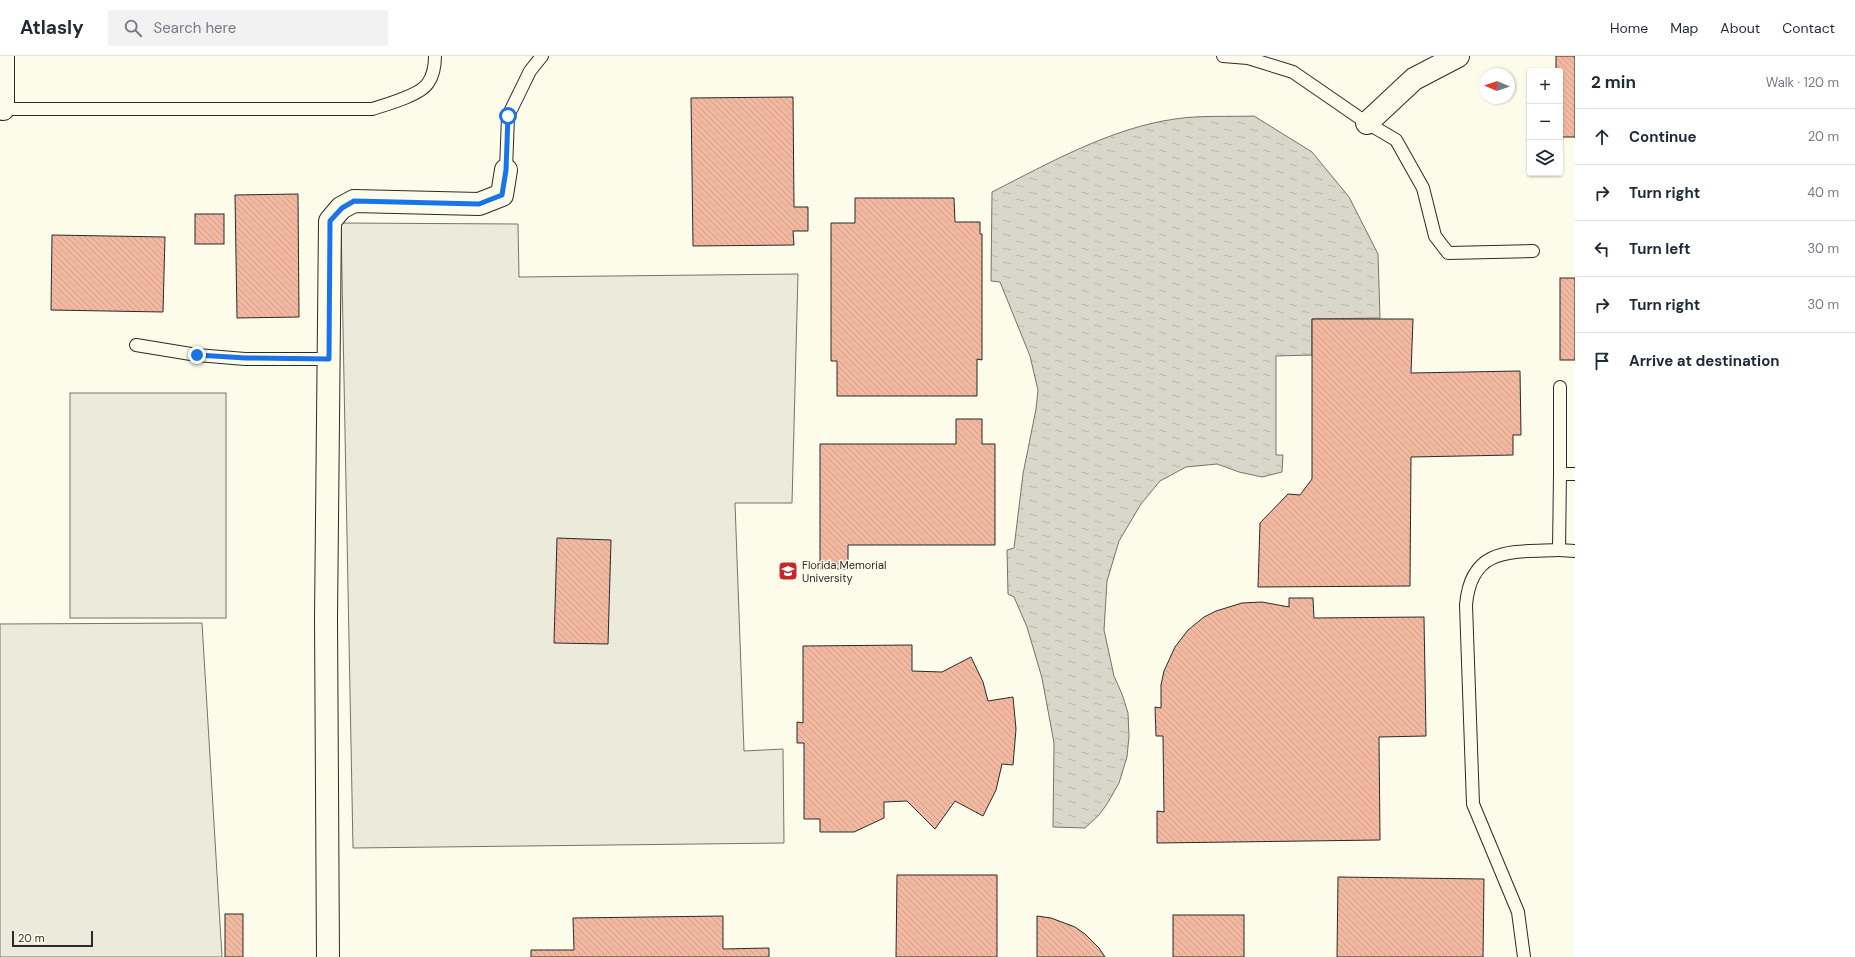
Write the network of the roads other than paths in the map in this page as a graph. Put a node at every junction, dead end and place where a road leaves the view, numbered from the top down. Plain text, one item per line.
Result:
1 (3, 56) edge
2 (435, 56) edge
3 (542, 56) edge
4 (1223, 56) edge
5 (1458, 56) edge
6 (3, 109) joint
7 (1367, 123) junction
8 (506, 170) joint
9 (1533, 251) dead end
10 (136, 345) dead end
11 (329, 359) junction
12 (1560, 387) dead end
13 (1560, 474) junction
14 (1575, 474) edge
15 (1559, 550) junction
16 (1575, 551) edge
17 (328, 957) edge
18 (1524, 957) edge

1 - 6 street
2 - 6 lane
3 - 8 lane
4 - 7 lane
5 - 7 street
7 - 9 lane
8 - 11 street
10 - 11 lane
11 - 17 street
12 - 13 lane
13 - 14 lane
13 - 15 lane
15 - 16 lane
15 - 18 lane

